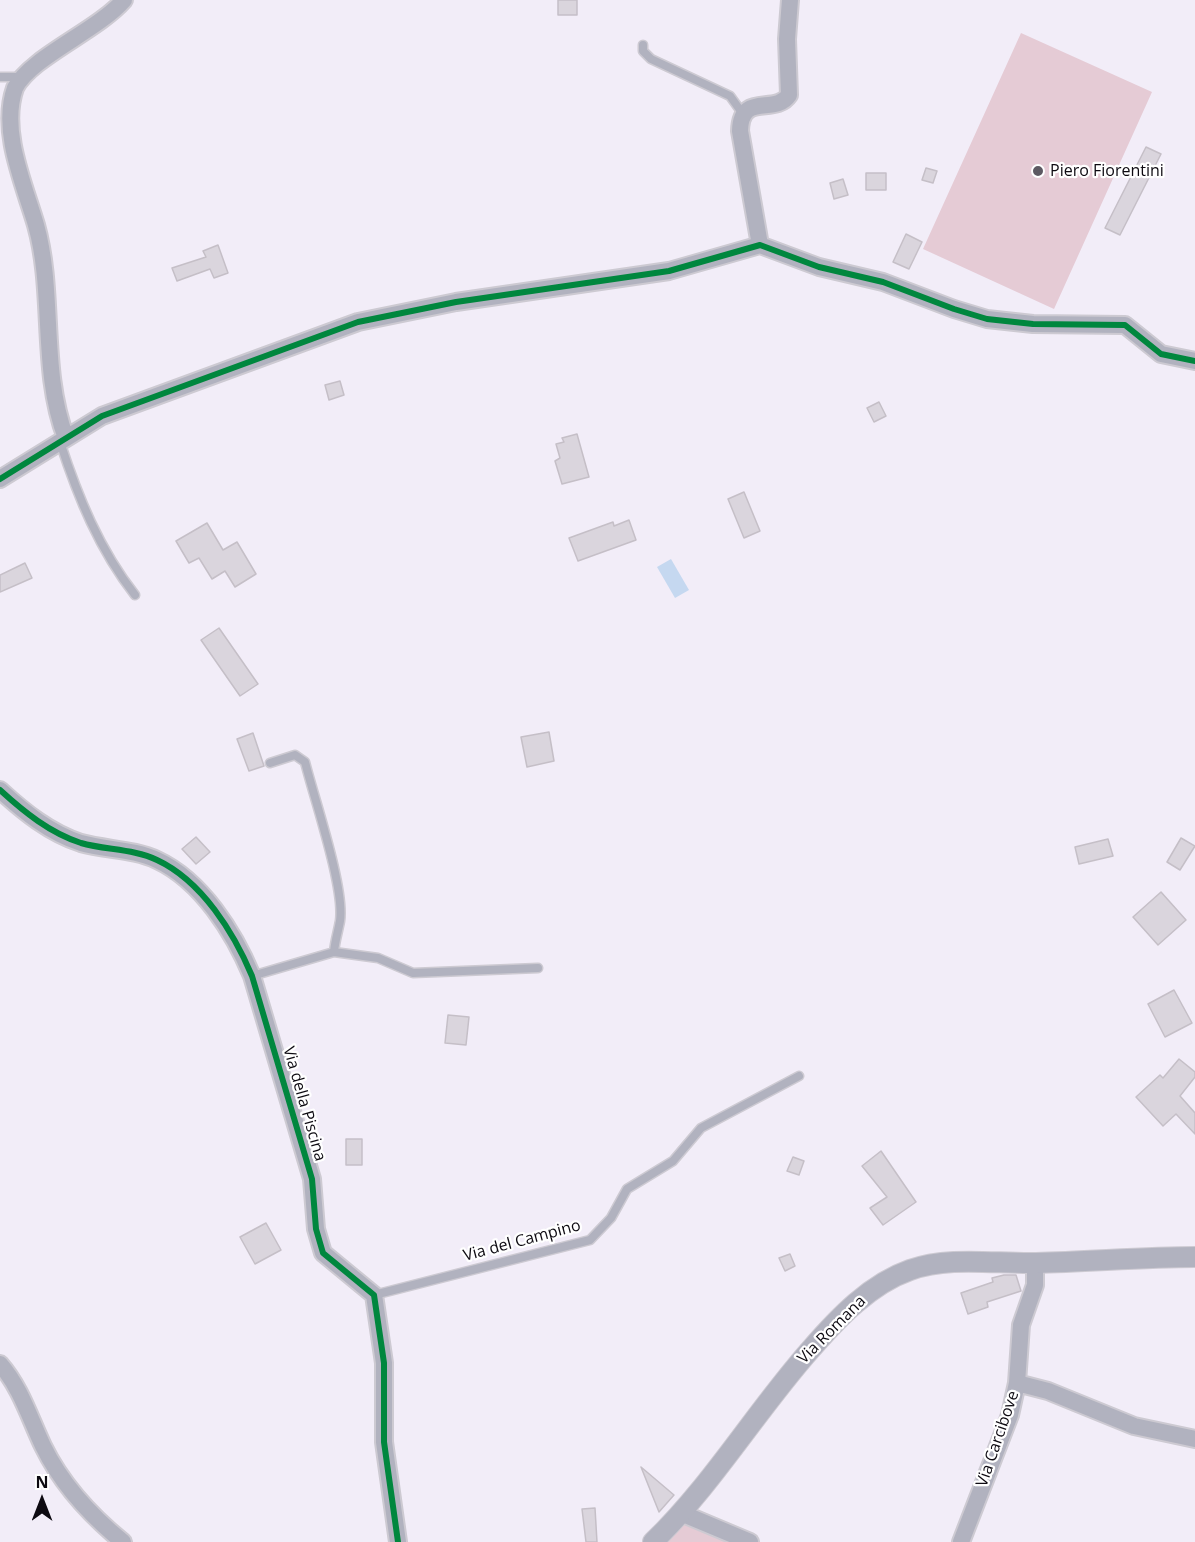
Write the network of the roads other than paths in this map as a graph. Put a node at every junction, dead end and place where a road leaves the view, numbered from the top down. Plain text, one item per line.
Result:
1 (124, 0) edge
2 (790, 0) edge
3 (643, 45) dead end
4 (0, 77) edge
5 (22, 78) junction
6 (743, 114) junction
7 (760, 245) junction
8 (1195, 361) edge
9 (63, 440) junction
10 (0, 479) edge
11 (135, 595) dead end
12 (270, 763) dead end
13 (0, 790) edge
14 (334, 952) junction
15 (538, 968) dead end
16 (252, 976) junction
17 (799, 1076) dead end
18 (1195, 1257) edge
19 (1035, 1263) junction
20 (374, 1295) junction
21 (0, 1364) edge
22 (1017, 1383) junction
23 (1195, 1439) edge
24 (681, 1513) junction
25 (123, 1542) edge
26 (398, 1542) edge
27 (653, 1542) edge
28 (750, 1542) edge
29 (961, 1542) edge

1 - 5 street
2 - 6 street
3 - 6 lane
4 - 5 lane
5 - 9 street
6 - 7 street
7 - 8 street
7 - 9 street
9 - 10 street
9 - 11 lane
12 - 14 lane
13 - 16 street, Via della Piscina
14 - 15 lane
14 - 16 lane
16 - 20 street, Via della Piscina
17 - 20 lane, Via del Campino
18 - 19 street, Via Romana
19 - 22 street, Via Carcibove
19 - 24 street, Via Romana
20 - 26 street
21 - 25 street
22 - 23 street
22 - 29 street, Via Carcibove
24 - 27 street, Via Romana
24 - 28 street

